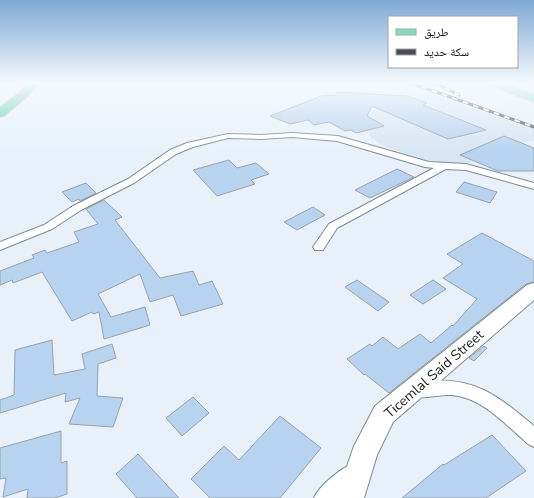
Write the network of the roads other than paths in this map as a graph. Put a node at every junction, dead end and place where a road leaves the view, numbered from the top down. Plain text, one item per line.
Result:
1 (9, 106) edge
2 (0, 114) edge
3 (443, 167) junction
4 (534, 186) edge
5 (0, 246) edge
6 (320, 247) dead end
7 (534, 290) edge
8 (407, 394) junction
9 (534, 438) edge
10 (356, 471) junction
11 (324, 498) edge
12 (350, 498) edge

1 - 2 highway
3 - 4 street
3 - 5 street
3 - 6 street
7 - 8 main road, Ticemlal Said Street
8 - 9 street
8 - 10 main road, Ticemlal Said Street
10 - 11 street
10 - 12 main road, Ticemlal Said Street

